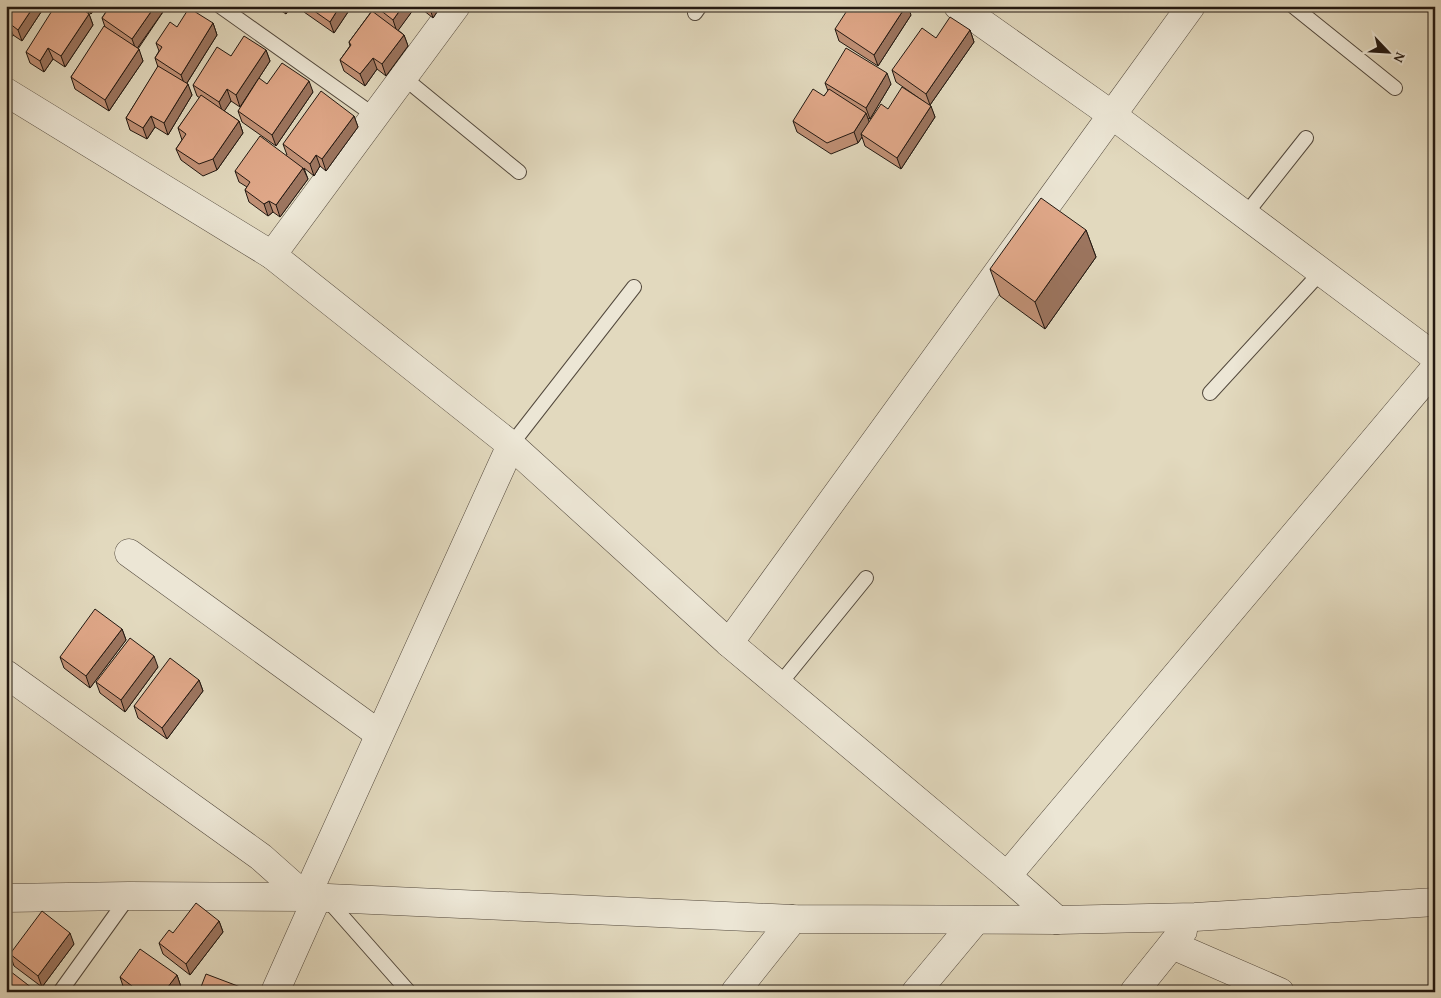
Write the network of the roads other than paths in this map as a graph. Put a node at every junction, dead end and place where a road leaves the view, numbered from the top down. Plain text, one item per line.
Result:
1 (220, 6) edge
2 (456, 6) edge
3 (958, 6) edge
4 (1191, 6) edge
5 (1293, 6) edge
6 (403, 77) junction
7 (1395, 88) dead end
8 (6, 92) edge
9 (1112, 115) junction
10 (375, 116) junction
11 (1306, 138) dead end
12 (519, 172) dead end
13 (1245, 215) junction
14 (272, 255) junction
15 (1321, 272) junction
16 (634, 287) dead end
17 (1435, 358) edge
18 (1435, 368) edge
19 (1210, 393) dead end
20 (511, 445) junction
21 (129, 553) dead end
22 (866, 578) dead end
23 (729, 642) junction
24 (6, 674) edge
25 (778, 685) junction
26 (379, 734) junction
27 (1007, 876) junction
28 (129, 896) junction
29 (316, 897) junction
30 (6, 898) edge
31 (1435, 902) edge
32 (1195, 917) junction
33 (793, 919) junction
34 (976, 920) junction
35 (1058, 920) junction
36 (1172, 945) junction
37 (60, 992) edge
38 (275, 992) edge
39 (409, 992) edge
40 (735, 992) edge
41 (916, 992) edge
42 (1134, 992) edge
43 (1280, 992) edge

1 - 10 lane
2 - 6 street
3 - 9 street
4 - 9 street
5 - 7 lane
6 - 10 street
6 - 12 lane
8 - 14 street
9 - 13 street
9 - 23 street
10 - 14 street
11 - 13 lane
13 - 15 street
14 - 20 street
15 - 17 street
15 - 19 lane
16 - 20 lane
18 - 27 street
20 - 23 street
20 - 26 street
21 - 26 street
22 - 25 lane
23 - 25 street
24 - 29 street
25 - 27 street
26 - 29 street
27 - 35 street
28 - 29 street
28 - 30 street
28 - 37 lane
29 - 33 street
29 - 38 street
29 - 39 lane
31 - 32 street
32 - 35 street
32 - 36 street
33 - 34 street
33 - 40 street
34 - 35 street
34 - 41 street
36 - 42 street
36 - 43 street

